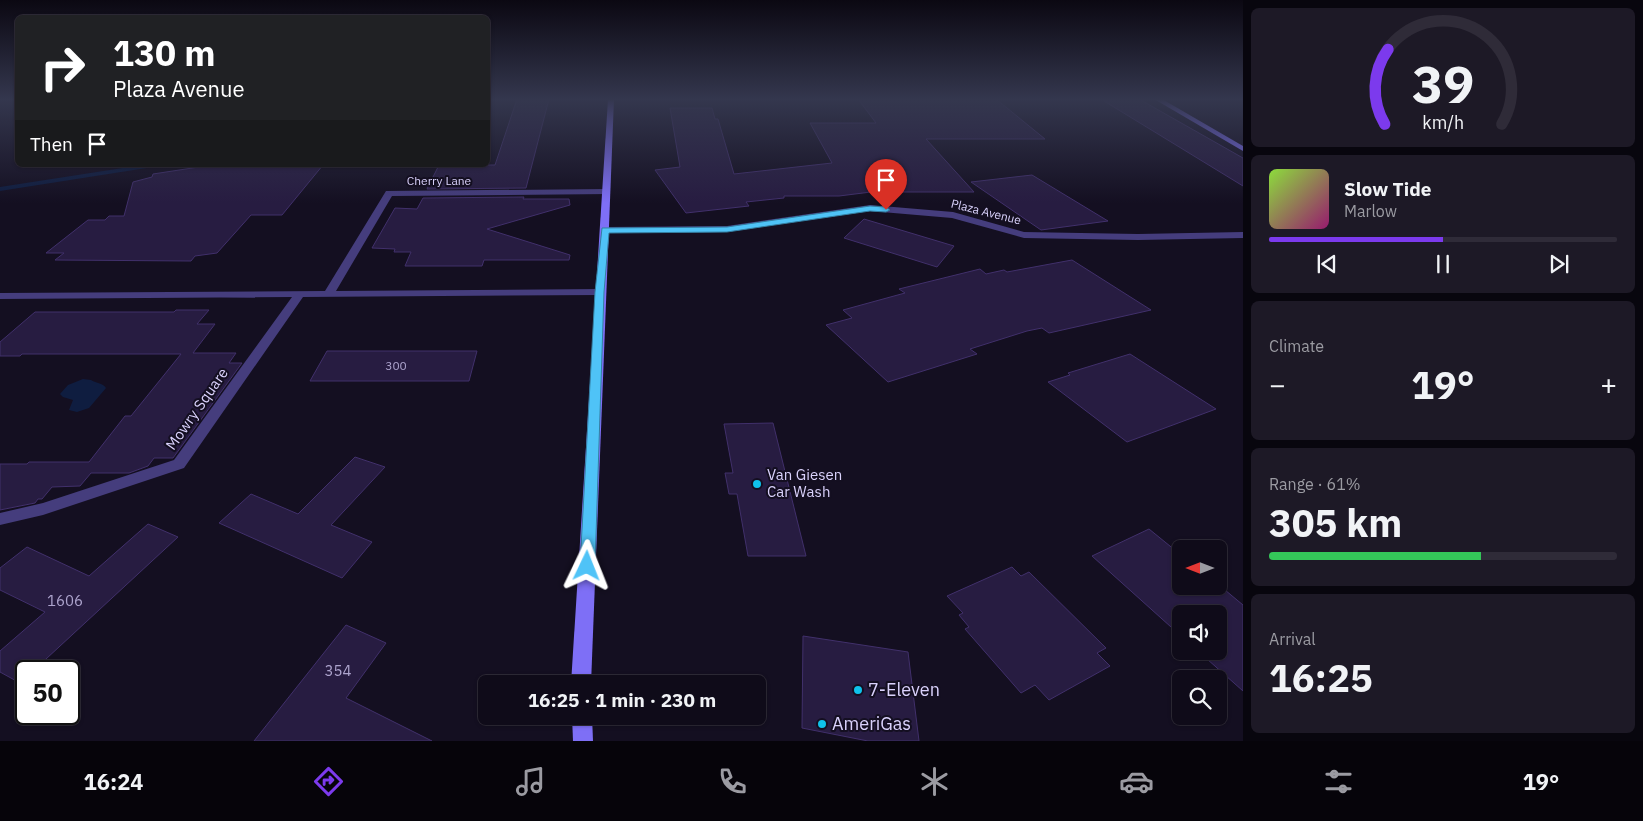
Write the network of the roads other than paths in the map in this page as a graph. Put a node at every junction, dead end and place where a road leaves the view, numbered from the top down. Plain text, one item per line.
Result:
1 (609, 134) edge
2 (1216, 134) edge
3 (1243, 149) edge
4 (606, 192) junction
5 (605, 230) junction
6 (1243, 235) edge
7 (600, 292) junction
8 (329, 293) junction
9 (299, 295) junction
10 (0, 296) edge
11 (0, 519) edge
12 (581, 675) edge
13 (582, 725) edge
14 (583, 741) edge

1 - 4 main road
2 - 3 main road
4 - 5 main road
4 - 8 street, Cherry Lane
5 - 6 street, Plaza Avenue
5 - 7 main road
7 - 8 street
7 - 12 main road
8 - 9 street
9 - 10 street
9 - 11 street, Mowry Square
13 - 14 main road

